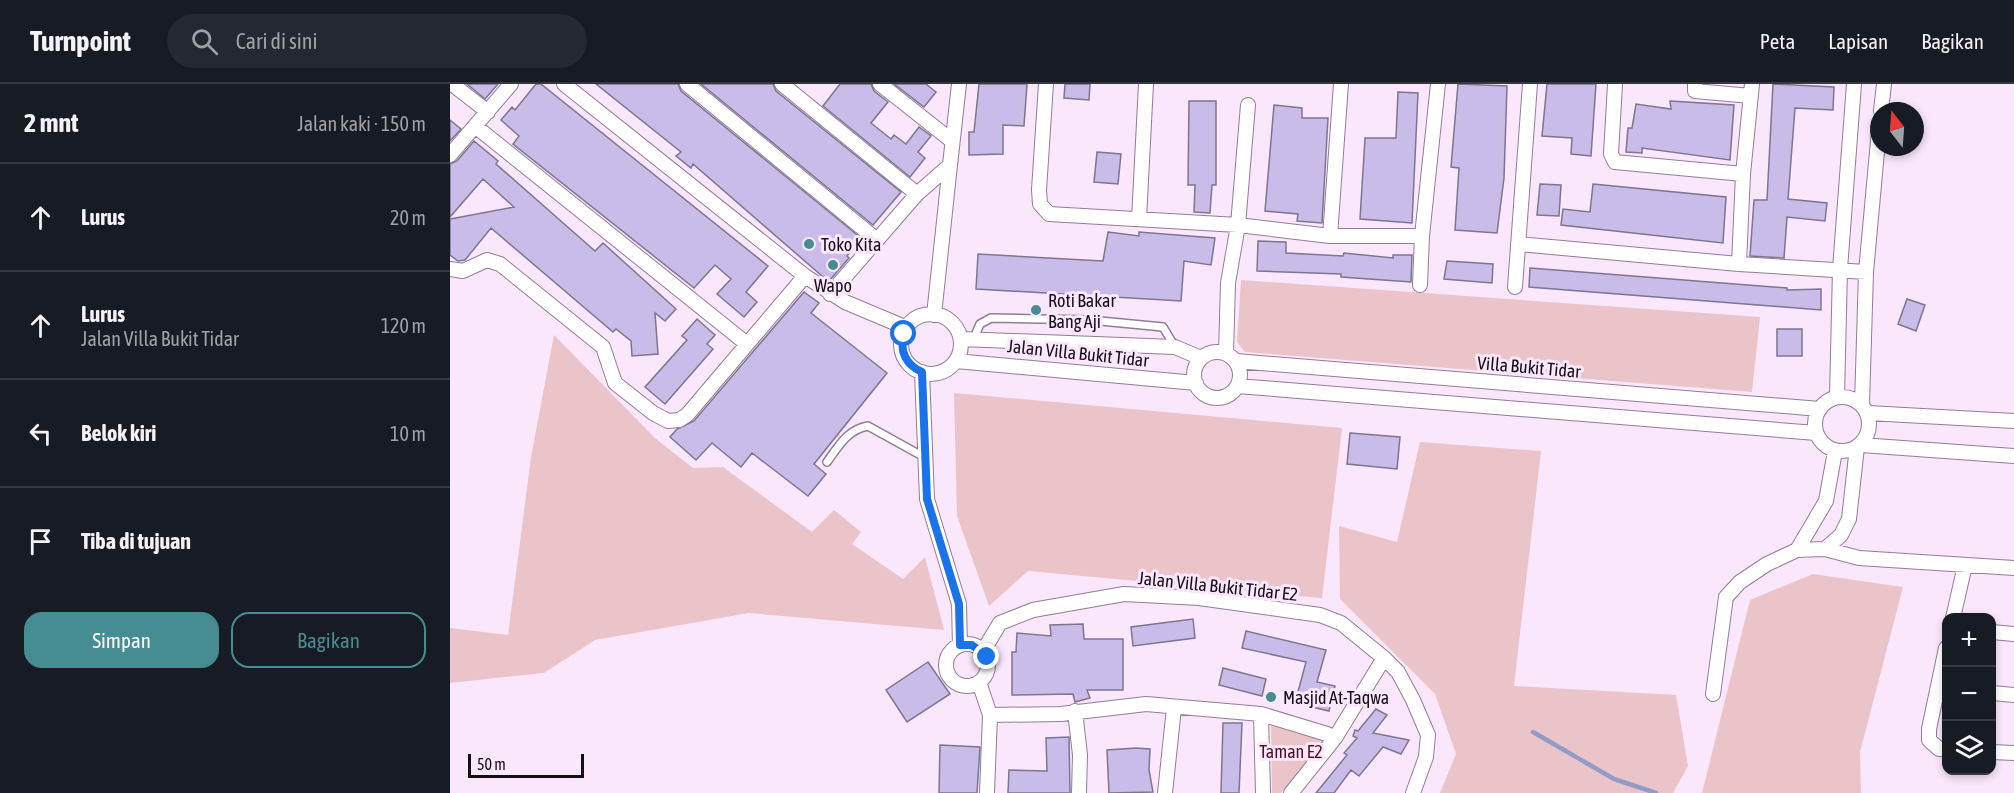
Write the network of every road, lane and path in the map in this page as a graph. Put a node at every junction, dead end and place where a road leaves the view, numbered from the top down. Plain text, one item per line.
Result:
1 (452, 84) edge
2 (511, 84) edge
3 (564, 84) edge
4 (687, 84) edge
5 (782, 84) edge
6 (880, 84) edge
7 (959, 84) edge
8 (1046, 84) edge
9 (1146, 84) edge
10 (1341, 84) edge
11 (1438, 84) edge
12 (1530, 84) edge
13 (1615, 84) edge
14 (1695, 84) edge
15 (1854, 84) edge
16 (1884, 84) edge
17 (1751, 90) edge
18 (1882, 102) edge
19 (1248, 105) dead end
20 (488, 112) junction
21 (475, 126) junction
22 (952, 141) junction
23 (450, 155) edge
24 (1877, 156) edge
25 (950, 165) junction
26 (1743, 174) junction
27 (917, 194) junction
28 (1139, 219) junction
29 (1238, 225) junction
30 (1330, 236) junction
31 (1422, 236) junction
32 (877, 240) junction
33 (1518, 244) junction
34 (1739, 264) junction
35 (450, 269) edge
36 (1840, 269) junction
37 (1866, 272) junction
38 (806, 276) junction
39 (1420, 285) dead end
40 (1515, 287) dead end
41 (830, 294) junction
42 (934, 315) junction
43 (907, 328) junction
44 (967, 339) junction
45 (747, 344) junction
46 (1175, 347) junction
47 (1231, 357) junction
48 (1201, 358) junction
49 (956, 361) junction
50 (922, 372) junction
51 (1196, 383) junction
52 (1238, 386) junction
53 (1837, 397) junction
54 (1820, 409) junction
55 (1865, 409) junction
56 (2014, 421) edge
57 (1816, 433) junction
58 (1859, 446) junction
59 (1835, 451) junction
60 (2014, 456) edge
61 (927, 458) junction
62 (827, 462) dead end
63 (1805, 535) junction
64 (1825, 549) junction
65 (1797, 550) junction
66 (1965, 565) junction
67 (2014, 568) edge
68 (1954, 613) edge
69 (1996, 632) edge
70 (2014, 634) edge
71 (952, 648) junction
72 (983, 651) junction
73 (1384, 658) junction
74 (979, 682) junction
75 (1942, 690) edge
76 (1996, 693) edge
77 (1713, 694) dead end
78 (2014, 695) edge
79 (1174, 708) junction
80 (1075, 711) junction
81 (1261, 714) junction
82 (990, 715) junction
83 (1335, 738) junction
84 (1942, 749) edge
85 (1996, 752) edge
86 (2014, 753) edge
87 (987, 793) edge
88 (1079, 793) edge
89 (1165, 793) edge
90 (1263, 793) edge
91 (1291, 793) edge
92 (1413, 793) edge

1 - 20 street
2 - 20 street
3 - 38 street
4 - 32 street
5 - 27 street
6 - 22 street
7 - 22 street
8 - 28 street
9 - 28 street
10 - 30 street
11 - 31 street
12 - 33 street
13 - 26 street
14 - 17 street
15 - 36 street
16 - 18 street
17 - 26 street
19 - 29 street
20 - 21 street
21 - 23 street
21 - 45 street
22 - 25 street
24 - 37 street
25 - 27 street
25 - 42 street
26 - 34 street
27 - 32 street
28 - 29 street
29 - 30 street
29 - 47 street
30 - 31 street
31 - 39 street
32 - 41 street
33 - 34 street
33 - 40 street
34 - 36 street
35 - 45 street
36 - 37 street
36 - 53 street
37 - 55 street
38 - 41 street
38 - 45 street
41 - 43 street
42 - 43 street
42 - 44 street
43 - 50 street
44 - 46 street, Jalan Villa Bukit Tidar
44 - 46 lane
44 - 49 street
46 - 48 street, Jalan Villa Bukit Tidar
47 - 48 street
47 - 52 street
47 - 54 street, Villa Bukit Tidar
48 - 51 street
49 - 50 street
49 - 51 street, Jalan Villa Bukit Tidar
50 - 61 street
51 - 52 street
52 - 57 street
53 - 54 street
53 - 55 street
54 - 57 street
55 - 56 street
55 - 58 street
57 - 59 street
58 - 59 street
58 - 60 street
58 - 64 street
59 - 63 street
61 - 62 lane
61 - 71 street
63 - 64 street
63 - 65 street
64 - 65 street
64 - 66 street
65 - 77 street
66 - 67 street
66 - 68 street
69 - 70 street
71 - 72 street
71 - 74 street
72 - 73 street, Jalan Villa Bukit Tidar E2
72 - 74 street
73 - 83 street
73 - 92 street, Jalan Villa Bukit Tidar E2
74 - 82 street
75 - 84 street
76 - 78 street
79 - 80 street
79 - 81 street
79 - 89 street
80 - 82 street
80 - 88 street
81 - 83 street
81 - 90 street
82 - 87 street
83 - 91 street
85 - 86 street

